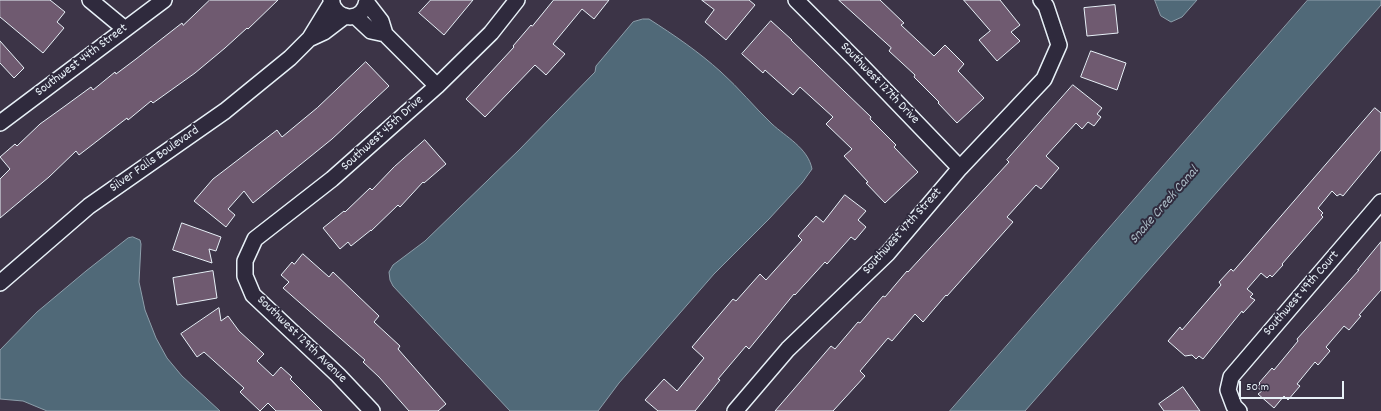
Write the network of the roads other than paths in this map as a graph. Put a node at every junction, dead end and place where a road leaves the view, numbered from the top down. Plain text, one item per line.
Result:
1 (90, 0) edge
2 (164, 0) edge
3 (517, 0) edge
4 (796, 0) edge
5 (1041, 0) edge
6 (332, 1) edge
7 (367, 1) edge
8 (350, 16) junction
9 (125, 29) junction
10 (385, 34) junction
11 (310, 38) junction
12 (437, 86) junction
13 (0, 123) edge
14 (960, 168) junction
15 (1381, 202) edge
16 (245, 261) joint
17 (0, 283) edge
18 (372, 411) edge
19 (735, 411) edge
20 (1239, 411) edge

1 - 9 street
2 - 9 street, Southwest 44th Street
3 - 12 street, Southwest 45th Drive
4 - 14 street, Southwest 127th Drive
5 - 14 street, Southwest 47th Street
6 - 8 street
6 - 11 street, Silver Falls Boulevard
7 - 8 street, Silver Falls Boulevard
7 - 10 street
8 - 10 street
8 - 11 street, Silver Falls Boulevard
9 - 13 street, Southwest 44th Street
10 - 12 street
11 - 17 street, Silver Falls Boulevard
12 - 16 street, Southwest 45th Drive
14 - 19 street, Southwest 47th Street
15 - 20 street, Southwest 49th Court
16 - 18 street, Southwest 129th Avenue

